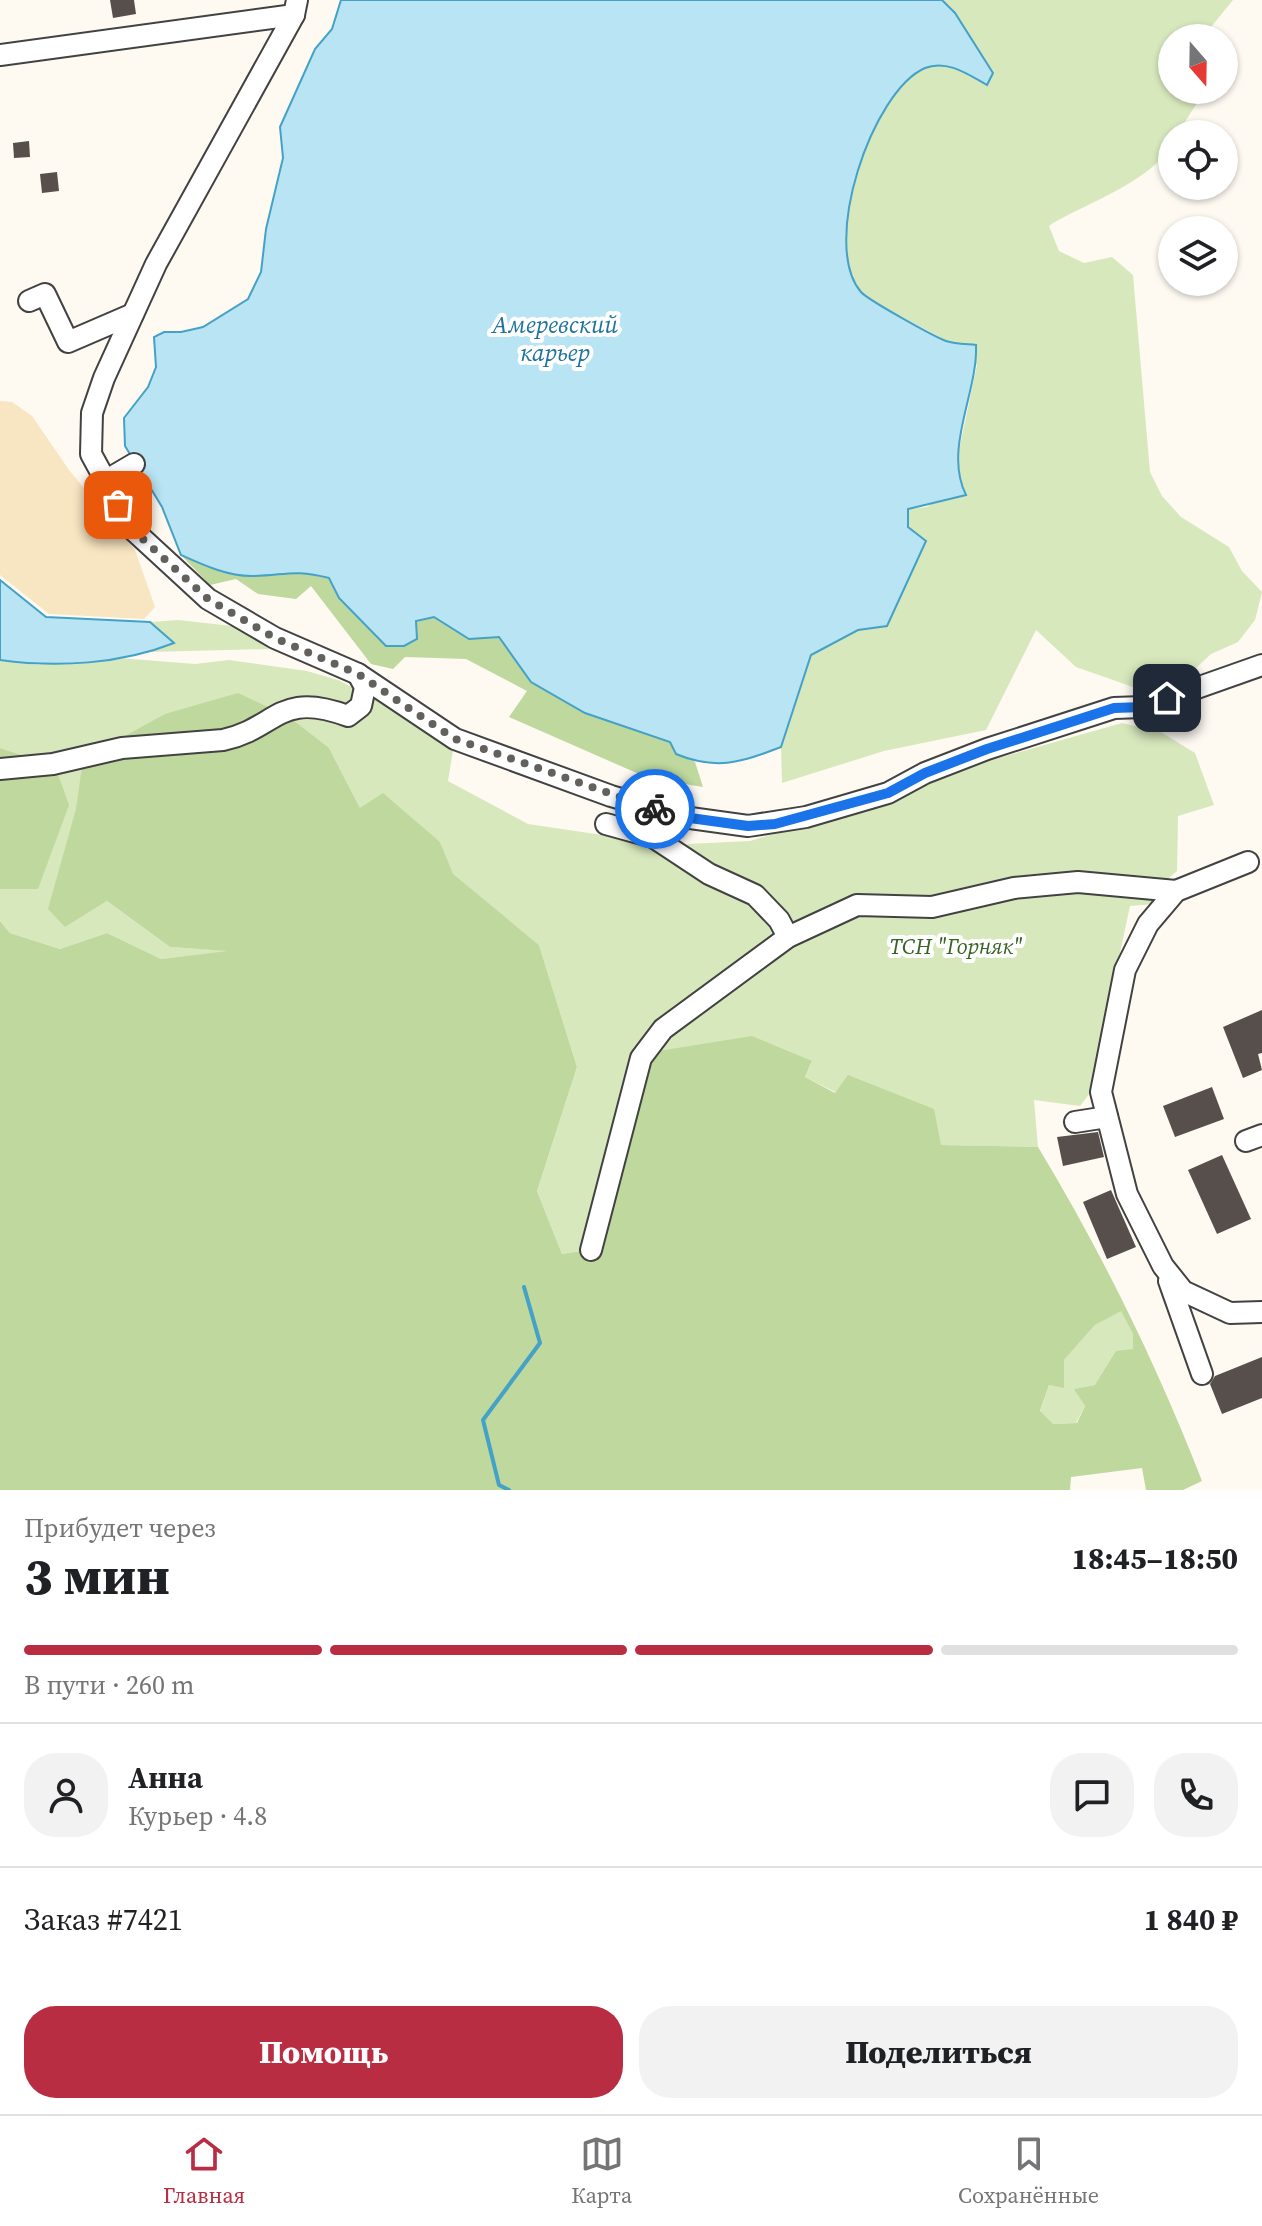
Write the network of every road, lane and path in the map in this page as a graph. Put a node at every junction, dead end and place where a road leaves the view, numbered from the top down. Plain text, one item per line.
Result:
1 (296, 8) edge
2 (0, 55) edge
3 (29, 301) dead end
4 (133, 314) junction
5 (134, 464) dead end
6 (105, 481) junction
7 (1262, 665) edge
8 (358, 674) junction
9 (0, 769) edge
10 (606, 824) dead end
11 (1248, 862) dead end
12 (1176, 891) junction
13 (788, 937) junction
14 (1107, 1117) junction
15 (1075, 1122) dead end
16 (591, 1250) dead end
17 (1163, 1266) junction
18 (1262, 1312) edge
19 (1202, 1374) dead end

1 - 2 street
1 - 4 street
3 - 4 street
4 - 6 street
5 - 6 street
6 - 8 street
7 - 8 street
8 - 9 street
10 - 13 street
11 - 12 street
12 - 13 street
12 - 14 street
13 - 16 street
14 - 15 street
14 - 17 street
17 - 18 street
17 - 19 street

